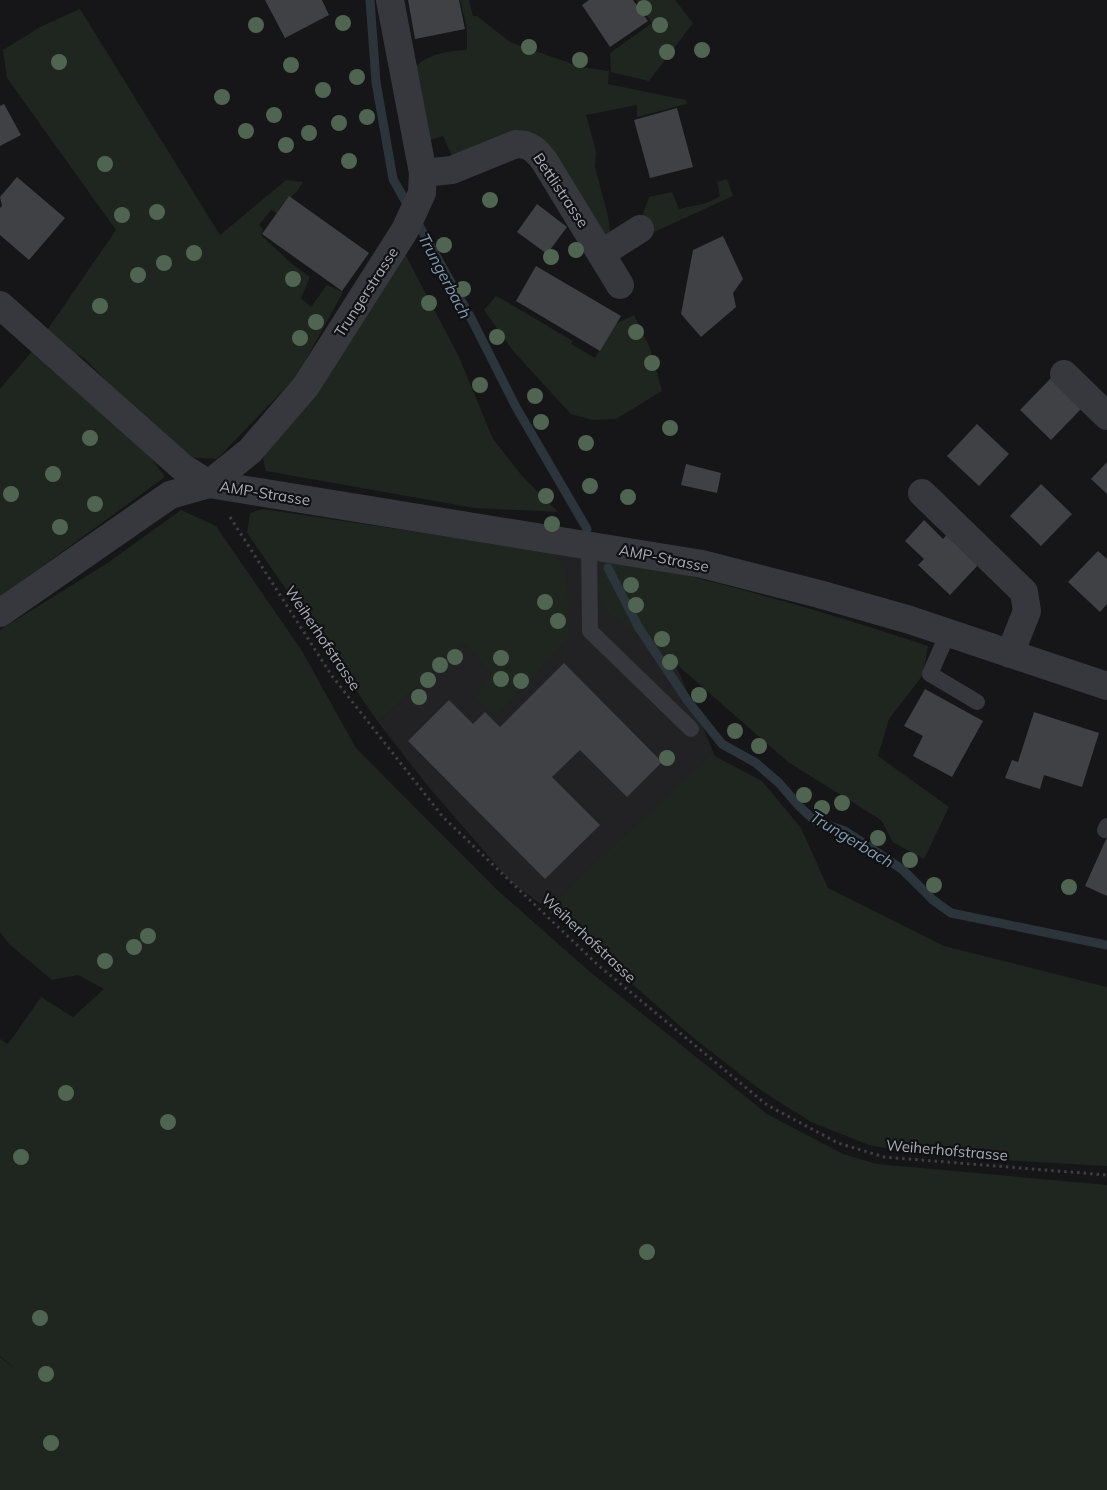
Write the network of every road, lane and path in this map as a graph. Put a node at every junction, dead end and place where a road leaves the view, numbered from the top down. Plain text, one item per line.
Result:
1 (390, 0) edge
2 (422, 183) junction
3 (640, 228) dead end
4 (602, 254) junction
5 (620, 285) dead end
6 (0, 305) edge
7 (1064, 374) dead end
8 (1107, 416) edge
9 (209, 484) junction
10 (922, 493) dead end
11 (589, 545) junction
12 (0, 613) edge
13 (948, 633) junction
14 (1010, 654) junction
15 (1107, 686) edge
16 (977, 702) dead end
17 (691, 729) dead end
18 (1107, 1175) edge

1 - 2 street
2 - 4 street, Bettlistrasse
2 - 9 street, Trungerstrasse
3 - 4 street
4 - 5 street, Bettlistrasse
6 - 9 street, AMP-Strasse
7 - 8 street
9 - 11 street, AMP-Strasse
9 - 12 street, AMP-Strasse
9 - 18 path, Weiherhofstrasse
10 - 14 street
11 - 13 street, AMP-Strasse
11 - 17 lane
13 - 14 street, AMP-Strasse
13 - 16 lane
14 - 15 street, AMP-Strasse

